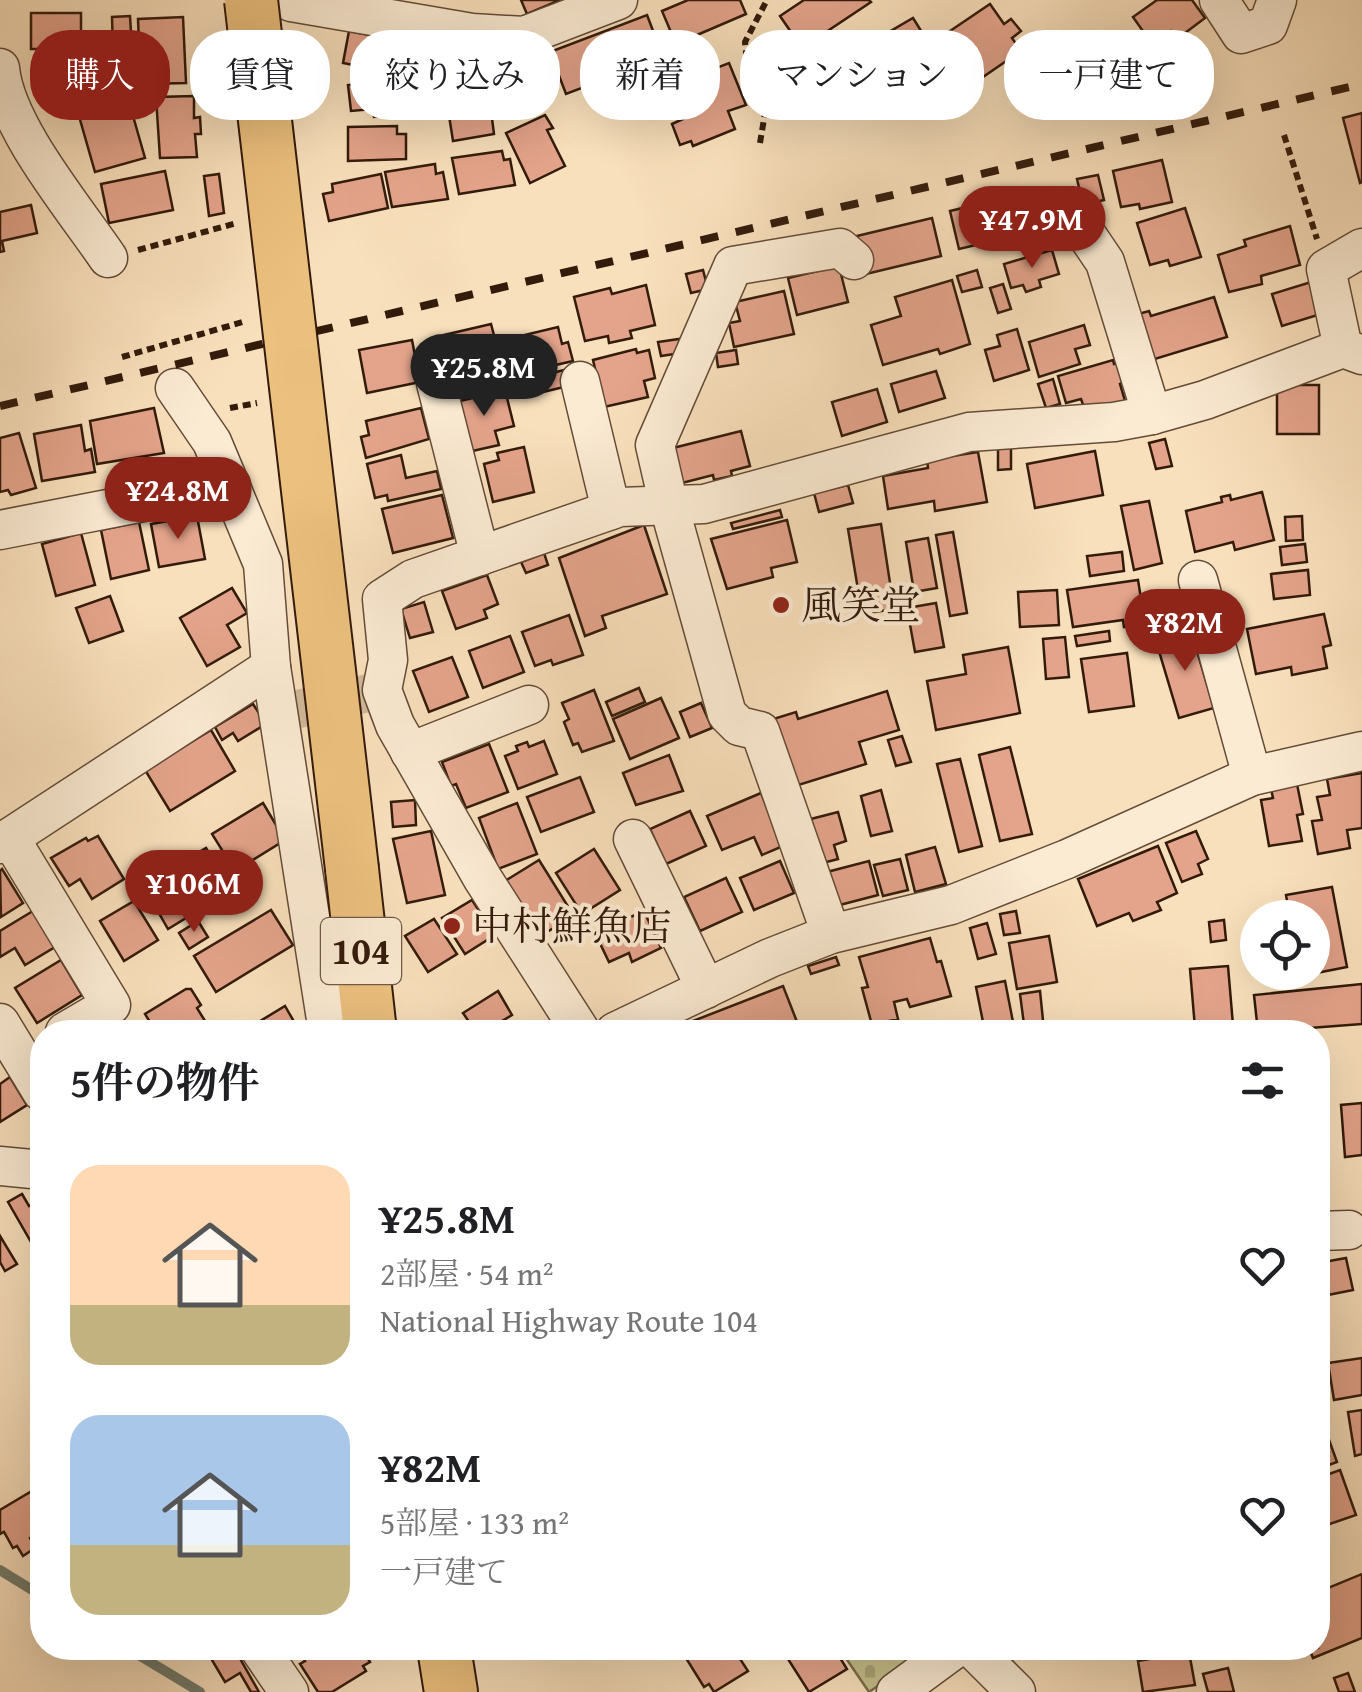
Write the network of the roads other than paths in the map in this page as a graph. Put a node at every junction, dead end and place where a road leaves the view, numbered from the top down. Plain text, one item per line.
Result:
1 (618, 0) edge
2 (1219, 0) edge
3 (1277, 0) edge
4 (292, 2) edge
5 (0, 68) edge
6 (1082, 228) dead end
7 (1362, 248) edge
8 (108, 258) road end
9 (854, 260) dead end
10 (1352, 351) edge
11 (580, 380) dead end
12 (436, 383) dead end
13 (175, 388) dead end
14 (1152, 415) junction
15 (231, 484) junction
16 (669, 506) junction
17 (611, 510) junction
18 (0, 530) edge
19 (480, 556) junction
20 (1198, 580) dead end
21 (271, 667) junction
22 (529, 706) dead end
23 (1362, 751) edge
24 (410, 752) junction
25 (1252, 776) junction
26 (633, 839) dead end
27 (5, 841) edge
28 (831, 934) junction
29 (706, 989) junction
30 (85, 1020) edge
31 (326, 1020) edge
32 (369, 1020) edge
33 (573, 1020) edge
34 (640, 1020) edge
35 (0, 1022) edge
36 (30, 1051) edge
37 (0, 1166) edge
38 (30, 1169) edge
39 (267, 1660) edge
40 (446, 1660) edge
41 (940, 1660) edge
42 (984, 1660) edge
43 (289, 1692) edge
44 (451, 1692) edge
45 (896, 1692) edge
46 (1016, 1692) edge

1 - 4 street
2 - 3 street
4 - 32 highway, 104, bridge
5 - 8 street
6 - 14 street
7 - 10 street
9 - 16 street
10 - 14 street
11 - 17 street
12 - 19 street
13 - 15 street
14 - 16 street
15 - 18 street
15 - 21 street
16 - 17 street
16 - 28 street
17 - 19 street
19 - 24 street
20 - 25 street
21 - 27 street
21 - 31 street
22 - 24 street
23 - 25 street
24 - 33 street
25 - 28 street
26 - 29 street
27 - 30 street
28 - 29 street
29 - 34 street
35 - 36 street
37 - 38 street
39 - 43 street
40 - 44 highway
41 - 45 street
42 - 46 street

